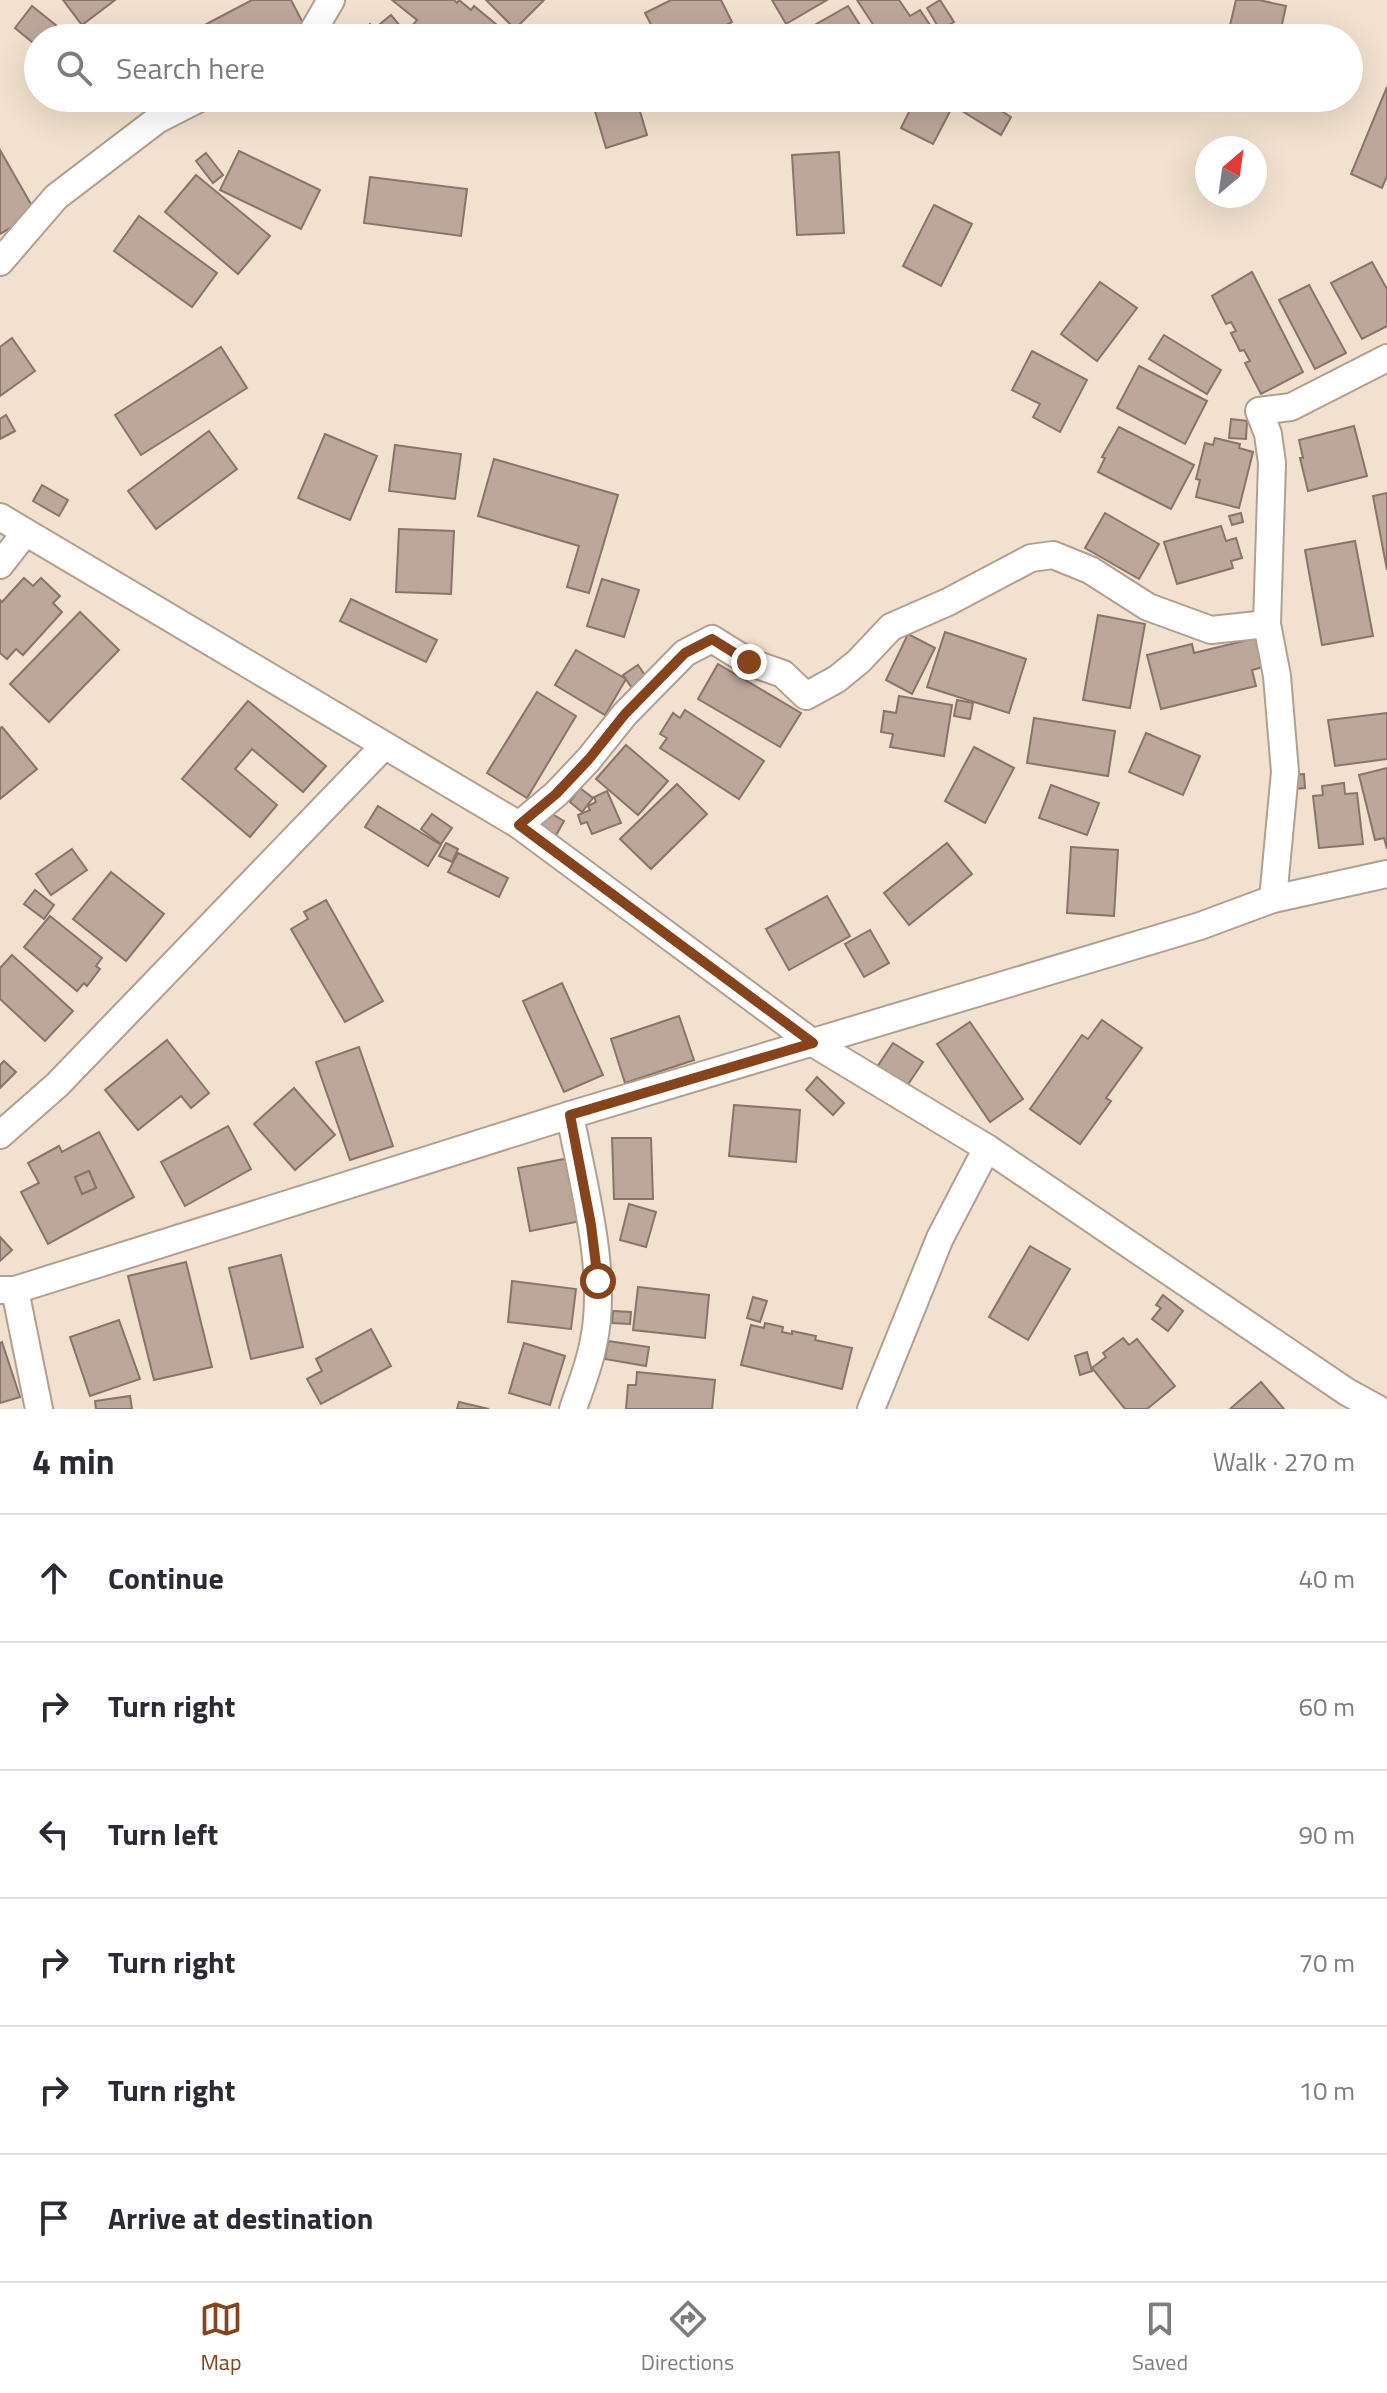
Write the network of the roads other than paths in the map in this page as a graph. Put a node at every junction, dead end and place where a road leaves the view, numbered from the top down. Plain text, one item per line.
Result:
1 (331, 0) edge
2 (317, 24) edge
3 (173, 112) edge
4 (0, 262) edge
5 (1387, 358) edge
6 (0, 517) edge
7 (25, 533) junction
8 (0, 565) edge
9 (1267, 624) junction
10 (384, 746) junction
11 (519, 825) junction
12 (1387, 874) edge
13 (1273, 899) junction
14 (813, 1043) junction
15 (570, 1115) junction
16 (0, 1135) edge
17 (987, 1148) junction
18 (8, 1290) edge
19 (1340, 1401) edge
20 (39, 1409) edge
21 (573, 1409) edge
22 (871, 1409) edge
23 (1378, 1409) edge

1 - 2 street
3 - 4 street
5 - 9 street
6 - 7 street
7 - 8 street
7 - 10 street
9 - 11 street
9 - 13 street
10 - 11 street
10 - 16 street
11 - 14 street
12 - 13 street
13 - 14 street
14 - 15 street
14 - 17 street
15 - 18 street
15 - 21 street
17 - 19 street
17 - 22 street
18 - 20 street
19 - 23 street

